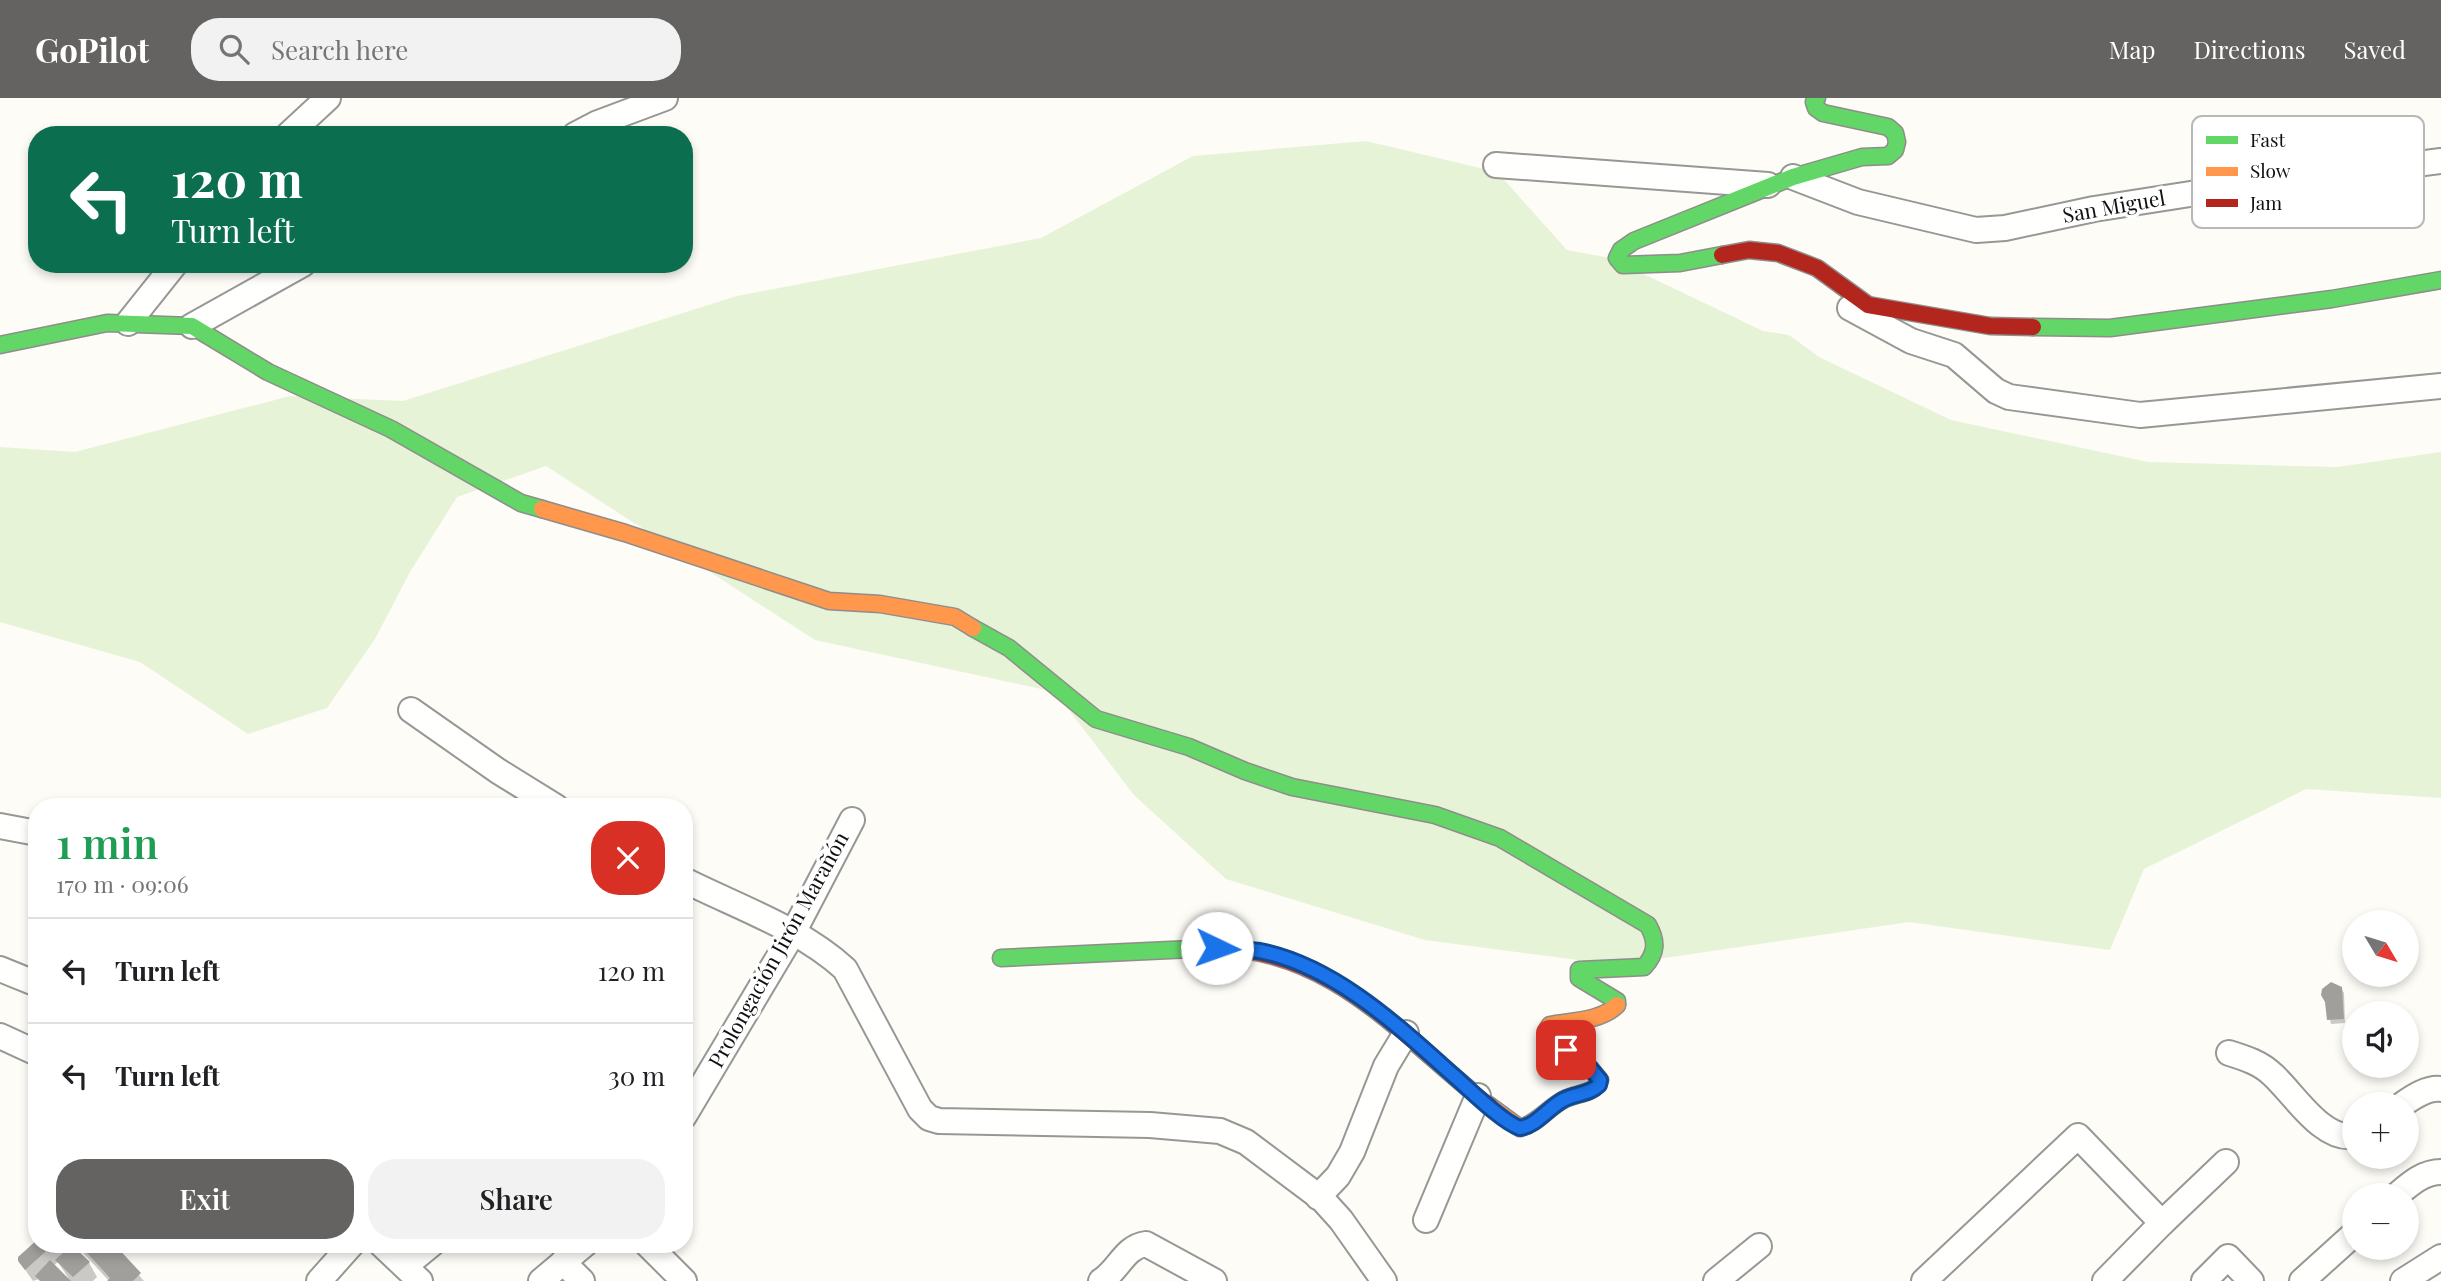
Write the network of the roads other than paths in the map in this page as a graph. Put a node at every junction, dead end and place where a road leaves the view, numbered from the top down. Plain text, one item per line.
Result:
1 (328, 98) edge
2 (665, 98) edge
3 (1817, 98) edge
4 (298, 126) edge
5 (597, 126) edge
6 (1496, 165) dead end
7 (1783, 181) junction
8 (2192, 194) edge
9 (168, 273) edge
10 (287, 273) edge
11 (2441, 280) edge
12 (1839, 282) junction
13 (128, 323) junction
14 (192, 326) junction
15 (0, 345) edge
16 (2441, 386) edge
17 (411, 710) dead end
18 (542, 798) edge
19 (852, 820) dead end
20 (0, 826) edge
21 (28, 831) edge
22 (693, 884) edge
23 (793, 933) junction
24 (1001, 958) dead end
25 (0, 969) edge
26 (28, 980) edge
27 (1406, 1033) junction
28 (0, 1036) edge
29 (28, 1049) edge
30 (2229, 1054) dead end
31 (2441, 1090) edge
32 (2419, 1095) edge
33 (1478, 1096) junction
34 (693, 1101) edge
35 (2342, 1137) edge
36 (2226, 1163) dead end
37 (2441, 1172) edge
38 (2410, 1183) edge
39 (1318, 1197) junction
40 (1426, 1220) dead end
41 (2162, 1223) junction
42 (2342, 1245) edge
43 (1759, 1246) dead end
44 (344, 1253) edge
45 (391, 1253) edge
46 (426, 1253) edge
47 (574, 1253) edge
48 (656, 1253) edge
49 (2441, 1257) edge
50 (563, 1262) junction
51 (413, 1274) edge
52 (318, 1281) edge
53 (541, 1281) edge
54 (582, 1281) edge
55 (684, 1281) edge
56 (1101, 1281) edge
57 (1214, 1281) edge
58 (1384, 1281) edge
59 (1716, 1281) edge
60 (1924, 1281) edge
61 (2105, 1281) edge
62 (2204, 1281) edge
63 (2251, 1281) edge
64 (2302, 1281) edge
65 (2403, 1281) edge

1 - 4 street
2 - 5 street
3 - 7 street
6 - 7 street, San Miguel
7 - 8 street, San Miguel
7 - 12 street
9 - 13 street
10 - 14 street
11 - 12 street
12 - 16 street
13 - 14 street
13 - 15 street
14 - 33 street
17 - 18 street
19 - 23 street, Prolongación Jirón Marañón
20 - 21 street
22 - 23 street
23 - 34 street, Prolongación Jirón Marañón
23 - 39 street
24 - 27 street
25 - 26 street
27 - 33 street
27 - 39 street
28 - 29 street
30 - 35 street
31 - 32 street
33 - 40 street
36 - 41 street
37 - 38 street
39 - 58 street
41 - 60 street
41 - 61 street
42 - 64 street
43 - 59 street
44 - 52 street
45 - 51 street
46 - 51 street
47 - 50 street
48 - 55 street
49 - 65 street
50 - 53 street
50 - 54 street
56 - 57 street
62 - 63 street

